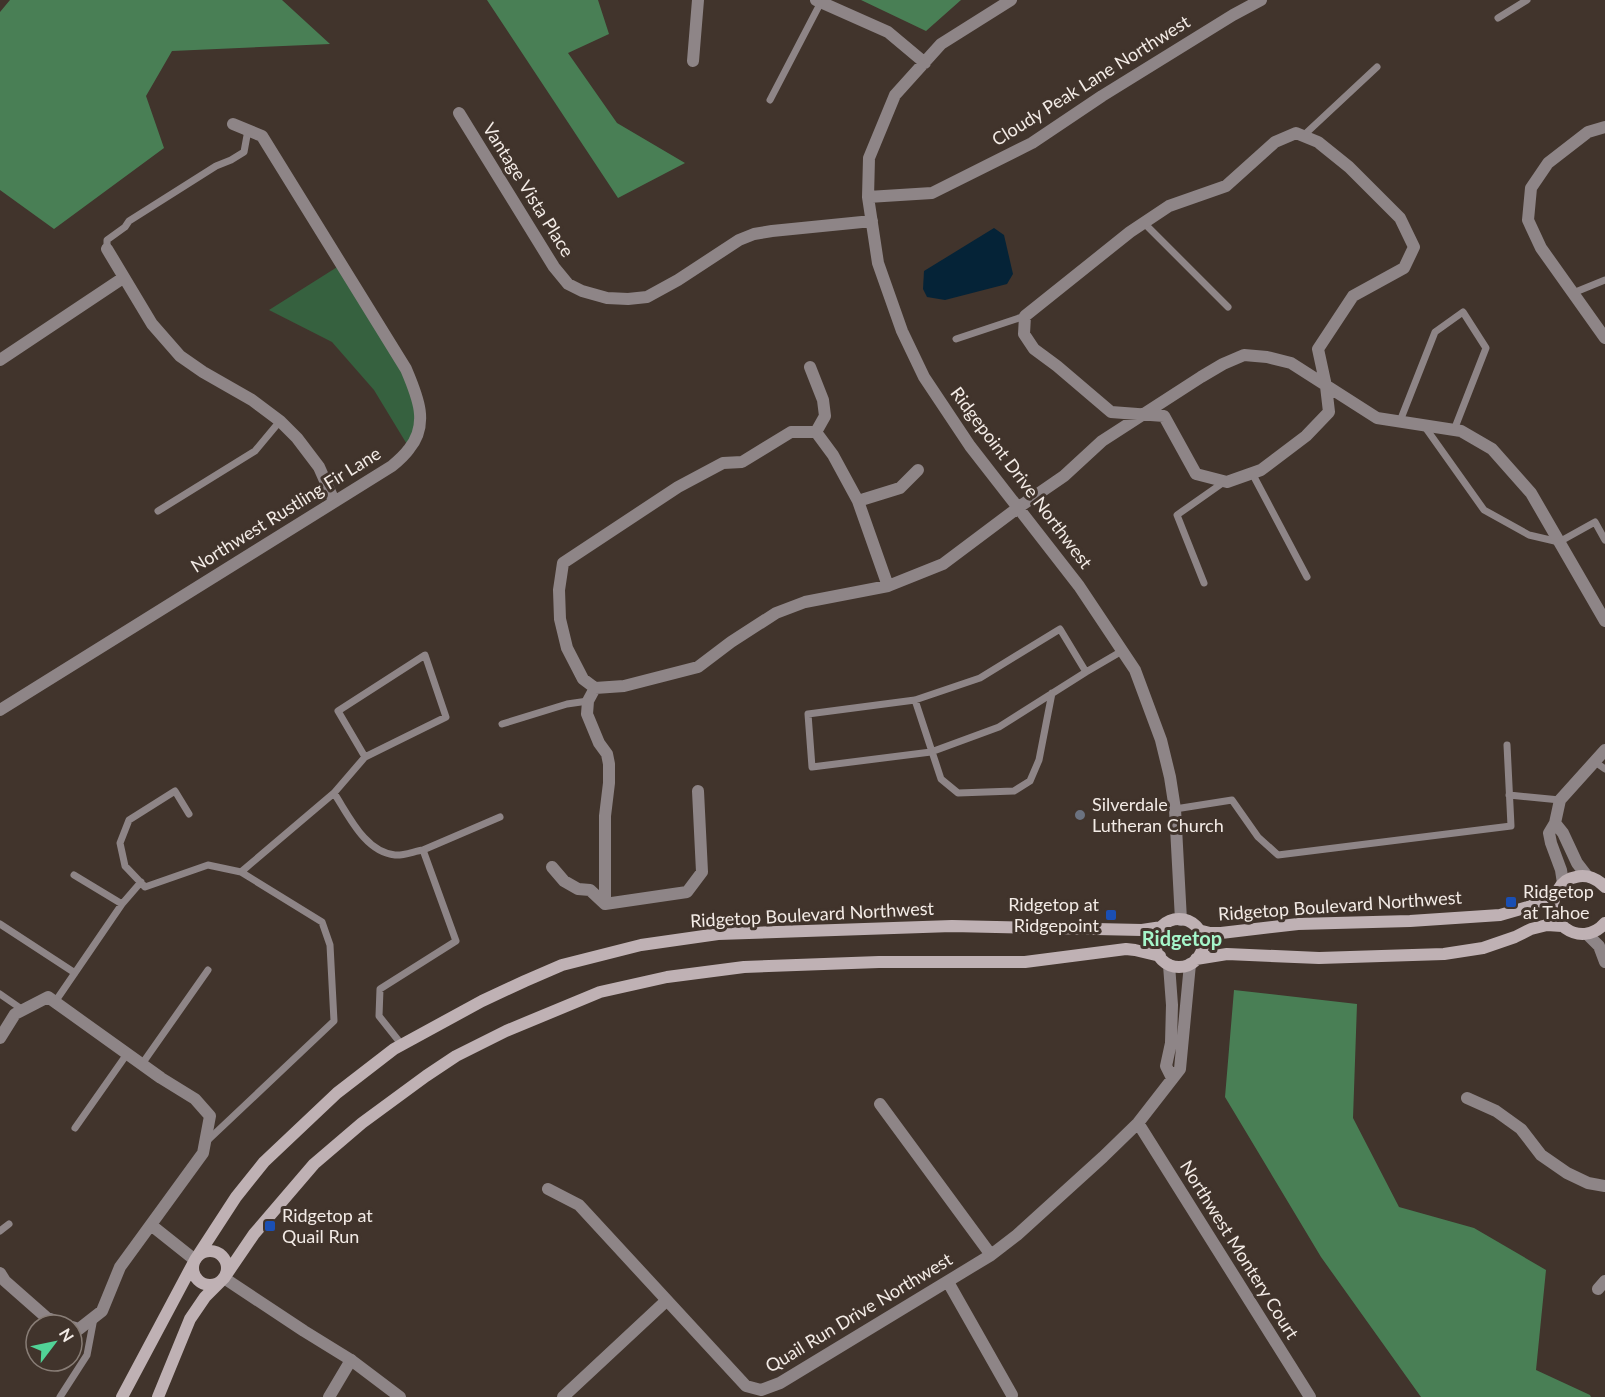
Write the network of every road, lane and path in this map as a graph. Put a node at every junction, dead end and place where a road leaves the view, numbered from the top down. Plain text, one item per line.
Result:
1 (698, 0) edge
2 (1011, 0) edge
3 (1261, 0) edge
4 (1527, 0) edge
5 (818, 1) edge
6 (1498, 18) dead end
7 (693, 60) dead end
8 (925, 63) junction
9 (1377, 67) dead end
10 (770, 100) dead end
11 (459, 113) dead end
12 (233, 124) dead end
13 (1605, 127) edge
14 (248, 130) junction
15 (1303, 136) junction
16 (868, 197) junction
17 (872, 221) junction
18 (1144, 223) junction
19 (107, 249) joint
20 (123, 278) junction
21 (1605, 280) edge
22 (1573, 293) junction
23 (1228, 307) dead end
24 (1025, 316) junction
25 (1605, 338) edge
26 (956, 339) dead end
27 (0, 360) edge
28 (810, 367) dead end
29 (1326, 386) junction
30 (1143, 414) junction
31 (280, 421) junction
32 (1400, 421) junction
33 (1423, 425) junction
34 (1454, 430) junction
35 (816, 432) junction
36 (918, 470) dead end
37 (1252, 474) junction
38 (1224, 482) junction
39 (334, 501) junction
40 (858, 501) junction
41 (1019, 507) junction
42 (158, 511) dead end
43 (1605, 540) edge
44 (1559, 542) junction
45 (1307, 577) dead end
46 (1204, 583) dead end
47 (888, 586) junction
48 (1605, 621) edge
49 (1122, 651) junction
50 (1086, 672) junction
51 (596, 688) junction
52 (1052, 693) junction
53 (588, 700) junction
54 (915, 700) junction
55 (0, 710) edge
56 (502, 724) dead end
57 (1507, 745) dead end
58 (1605, 750) edge
59 (931, 752) junction
60 (365, 757) junction
61 (1600, 765) edge
62 (698, 791) dead end
63 (334, 793) junction
64 (1509, 795) junction
65 (1560, 800) junction
66 (1175, 809) junction
67 (189, 814) dead end
68 (500, 817) dead end
69 (1555, 823) junction
70 (423, 850) junction
71 (552, 867) dead end
72 (241, 872) junction
73 (74, 875) dead end
74 (1587, 876) junction
75 (141, 882) junction
76 (1563, 883) junction
77 (1604, 884) edge
78 (1554, 897) junction
79 (122, 904) junction
80 (605, 904) junction
81 (1181, 920) junction
82 (0, 924) edge
83 (1604, 924) edge
84 (1562, 926) junction
85 (1162, 927) junction
86 (1198, 930) junction
87 (1587, 934) junction
88 (1599, 946) junction
89 (1164, 961) junction
90 (1193, 962) junction
91 (1605, 962) edge
92 (207, 970) dead end
93 (75, 973) junction
94 (0, 994) edge
95 (55, 1002) junction
96 (23, 1010) junction
97 (0, 1038) edge
98 (402, 1045) junction
99 (127, 1054) junction
100 (142, 1064) junction
101 (1172, 1078) junction
102 (1467, 1098) dead end
103 (880, 1104) dead end
104 (1138, 1123) junction
105 (75, 1128) dead end
106 (204, 1144) junction
107 (1605, 1185) edge
108 (548, 1189) dead end
109 (9, 1224) dead end
110 (152, 1225) junction
111 (0, 1231) edge
112 (991, 1255) junction
113 (195, 1260) junction
114 (224, 1278) junction
115 (2, 1281) edge
116 (948, 1282) junction
117 (666, 1301) junction
118 (41, 1313) edge
119 (94, 1317) junction
120 (84, 1325) edge
121 (351, 1360) junction
122 (762, 1393) edge
123 (1012, 1395) dead end
124 (60, 1397) edge
125 (122, 1397) edge
126 (158, 1397) edge
127 (329, 1397) edge
128 (400, 1397) edge
129 (563, 1397) edge
130 (1310, 1397) edge

1 - 7 street
2 - 8 street, Ridgepoint Drive Northwest
3 - 16 street, Cloudy Peak Lane Northwest
4 - 6 lane
5 - 8 street
5 - 10 lane
8 - 16 street, Ridgepoint Drive Northwest
9 - 15 lane
11 - 17 street, Vantage Vista Place
12 - 14 street, Northwest Rustling Fir Lane
13 - 22 street
14 - 19 lane
14 - 39 street, Northwest Rustling Fir Lane
15 - 18 street
15 - 29 street
16 - 17 street, Ridgepoint Drive Northwest
17 - 41 street, Ridgepoint Drive Northwest
18 - 23 lane
18 - 24 street
19 - 20 street
20 - 27 street
20 - 31 street
21 - 22 lane
22 - 25 street
24 - 26 lane
24 - 30 street
28 - 35 street
29 - 30 street
29 - 32 street
29 - 37 street
30 - 38 street
30 - 41 street
31 - 39 street
31 - 42 lane
32 - 33 street
32 - 34 lane
33 - 34 street
33 - 44 lane
34 - 44 street
35 - 40 street
35 - 51 street
36 - 40 street
37 - 38 street
37 - 45 lane
38 - 46 lane
39 - 55 street, Northwest Rustling Fir Lane
40 - 47 street
41 - 47 street
41 - 49 street, Ridgepoint Drive Northwest
43 - 44 lane
44 - 48 street
47 - 51 street
49 - 50 lane
49 - 66 street, Ridgepoint Drive Northwest
50 - 52 lane
50 - 54 lane
51 - 53 street
52 - 59 lane
52 - 59 lane
53 - 56 lane
53 - 80 street
54 - 59 lane
54 - 59 lane
57 - 64 lane
58 - 61 street
60 - 60 lane
60 - 63 lane
61 - 65 street
62 - 80 street
63 - 70 lane
63 - 72 lane
64 - 65 lane
64 - 66 lane
65 - 69 street
66 - 81 street, Ridgepoint Drive Northwest
67 - 75 lane
68 - 70 lane
69 - 74 street
69 - 76 street
70 - 98 lane
71 - 80 street
72 - 75 lane
72 - 106 lane
73 - 79 lane
74 - 76 main road
74 - 77 main road
75 - 79 lane
76 - 78 main road
78 - 84 main road
78 - 86 main road, Ridgetop Boulevard Northwest
79 - 93 lane
81 - 85 main road
81 - 86 main road
82 - 93 lane
83 - 87 main road
83 - 88 street
84 - 87 main road
84 - 90 main road
85 - 89 main road
85 - 98 main road, Ridgetop Boulevard Northwest
86 - 90 main road
87 - 88 street
88 - 91 street
89 - 90 main road
89 - 101 street
89 - 114 main road
90 - 101 street, Quail Run Drive Northwest
92 - 100 lane
93 - 95 lane
94 - 96 lane
95 - 96 street
95 - 99 street
96 - 97 street
98 - 113 main road, Ridgetop Boulevard Northwest
99 - 100 street
99 - 105 lane
100 - 106 street
101 - 104 street, Quail Run Drive Northwest
102 - 107 street
103 - 112 street
104 - 112 street, Quail Run Drive Northwest
104 - 130 street, Northwest Montery Court
106 - 110 street
108 - 117 street, Quail Run Drive Northwest
109 - 111 lane
110 - 113 street
110 - 119 street
112 - 116 street, Quail Run Drive Northwest
113 - 114 main road
113 - 114 main road
113 - 125 main road, Ridgetop Boulevard Northwest
114 - 121 street
114 - 126 main road
115 - 118 street
116 - 122 street, Quail Run Drive Northwest
116 - 123 street
117 - 122 street, Quail Run Drive Northwest
117 - 129 street
119 - 120 street
119 - 124 lane
121 - 127 street
121 - 128 street

